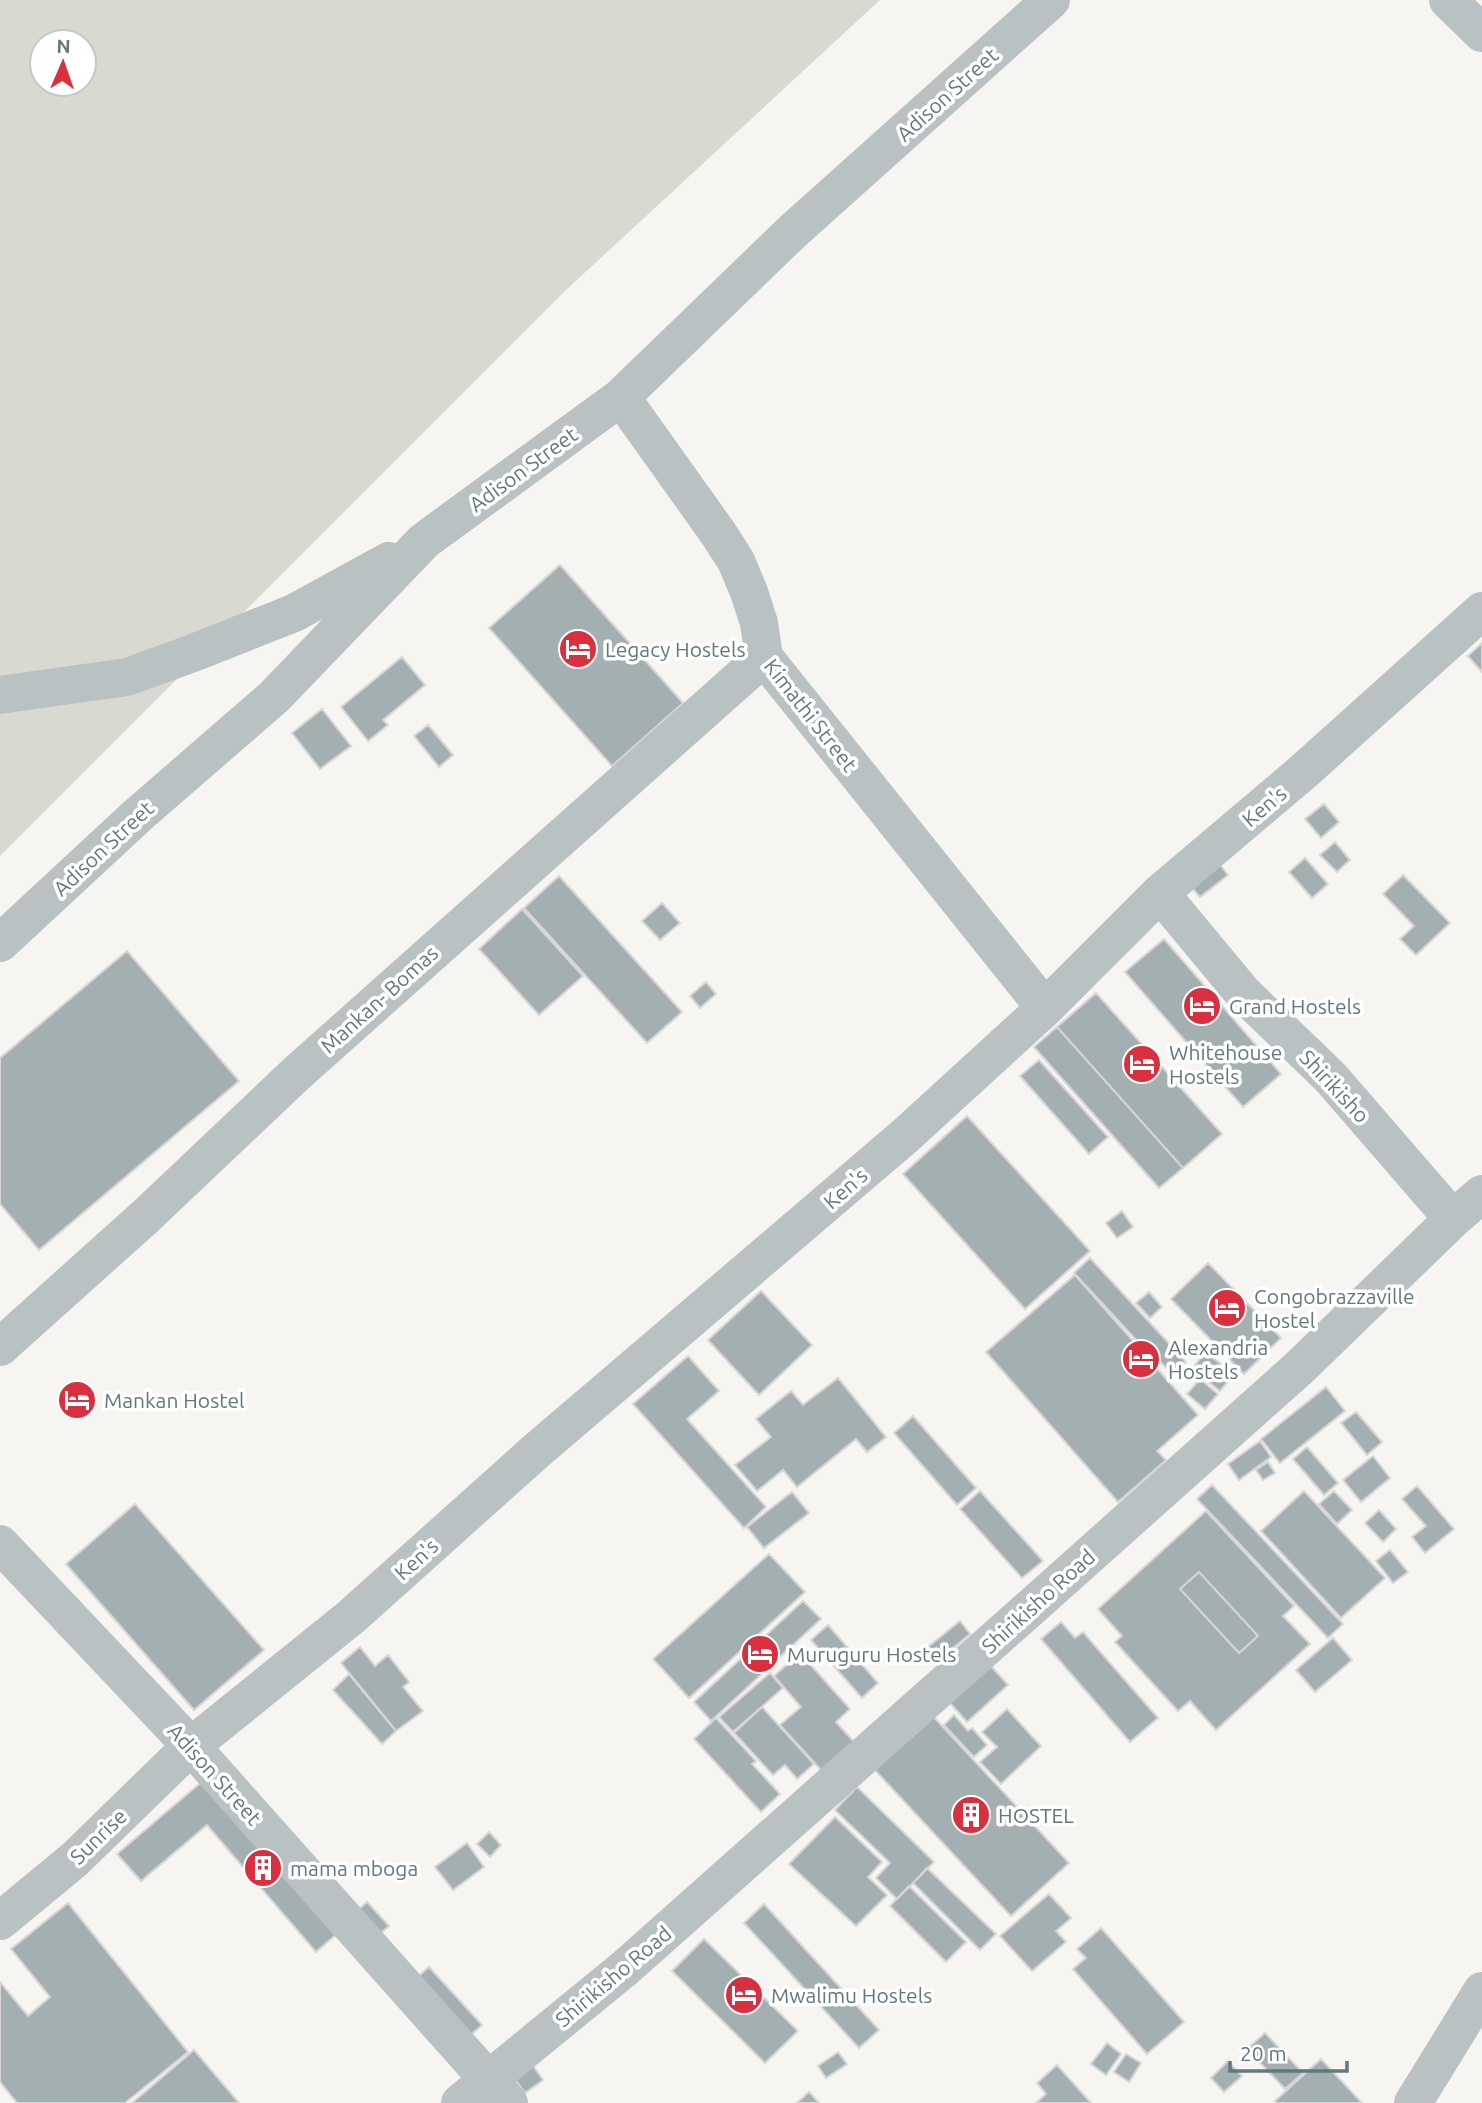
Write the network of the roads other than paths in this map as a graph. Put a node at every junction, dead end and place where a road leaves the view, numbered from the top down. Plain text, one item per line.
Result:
1 (1051, 0) edge
2 (1448, 0) edge
3 (1482, 33) edge
4 (621, 397) junction
5 (424, 541) junction
6 (1482, 611) edge
7 (764, 657) junction
8 (0, 695) edge
9 (1160, 893) junction
10 (0, 943) edge
11 (1045, 1008) junction
12 (1482, 1194) edge
13 (1453, 1219) junction
14 (0, 1347) edge
15 (0, 1544) edge
16 (191, 1746) junction
17 (0, 1921) edge
18 (1479, 2004) edge
19 (486, 2095) edge
20 (1413, 2103) edge

1 - 4 street, Adison Street
2 - 3 street
4 - 5 street, Adison Street
4 - 7 street, Kimathi Street
5 - 8 street
5 - 10 street, Adison Street
6 - 9 street, Ken's
7 - 11 street, Kimathi Street
7 - 14 street, Mankan- Bomas
9 - 11 street, Ken's
9 - 13 street, Shirikisho
11 - 16 street, Ken's
12 - 13 street, Shirikisho Road
13 - 19 street, Shirikisho Road
15 - 16 street, Adison Street
16 - 17 street, Sunrise
16 - 19 street, Adison Street
18 - 20 street

